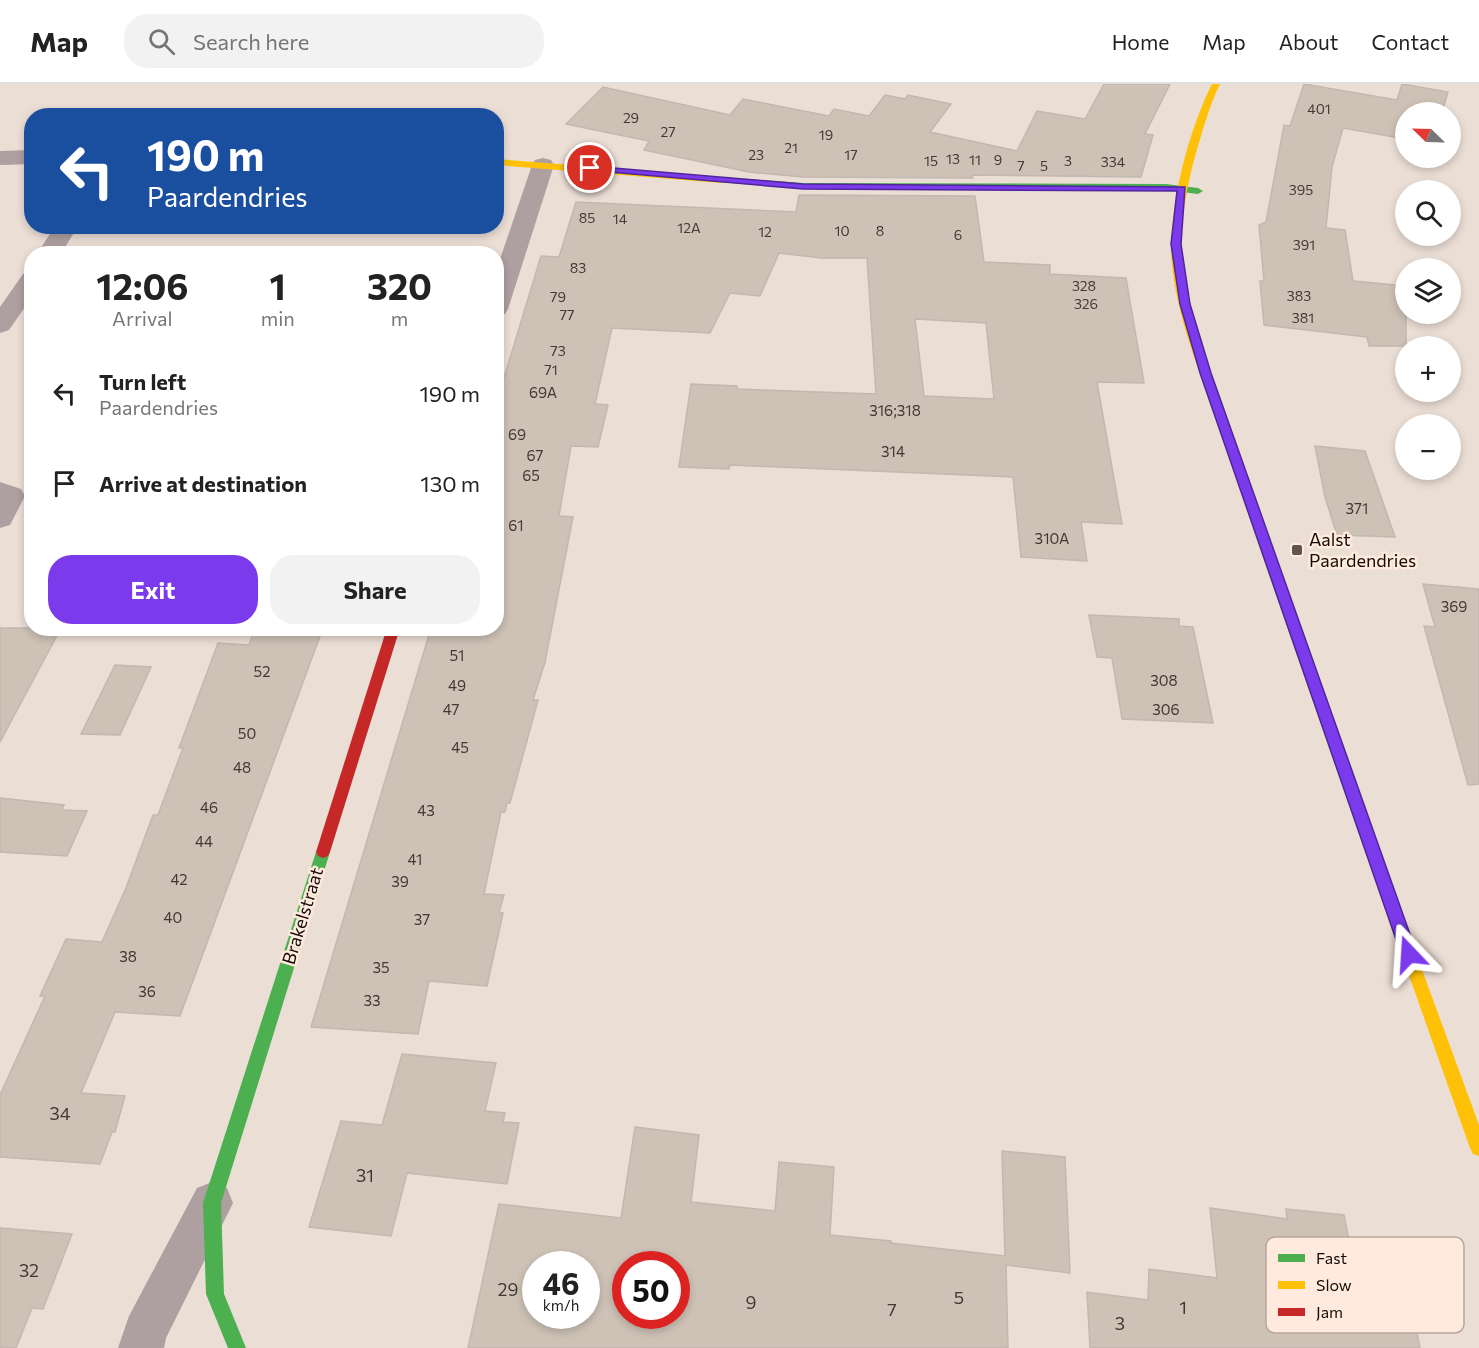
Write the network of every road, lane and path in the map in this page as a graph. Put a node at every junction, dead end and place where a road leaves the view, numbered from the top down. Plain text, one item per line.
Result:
1 (1216, 84) edge
2 (24, 157) edge
3 (0, 158) edge
4 (504, 163) edge
5 (543, 165) junction
6 (1182, 189) junction
7 (1198, 191) dead end
8 (504, 284) edge
9 (24, 290) edge
10 (0, 325) edge
11 (391, 636) edge
12 (1479, 1148) edge
13 (212, 1203) junction
14 (141, 1348) edge
15 (237, 1348) edge

1 - 6 main road
2 - 3 street
4 - 5 main road
5 - 6 main road
5 - 8 street
6 - 7 main road
6 - 12 main road
9 - 10 street
11 - 13 main road, Brakelstraat
13 - 14 street, Brakelstraat
13 - 15 main road, Brakelstraat

